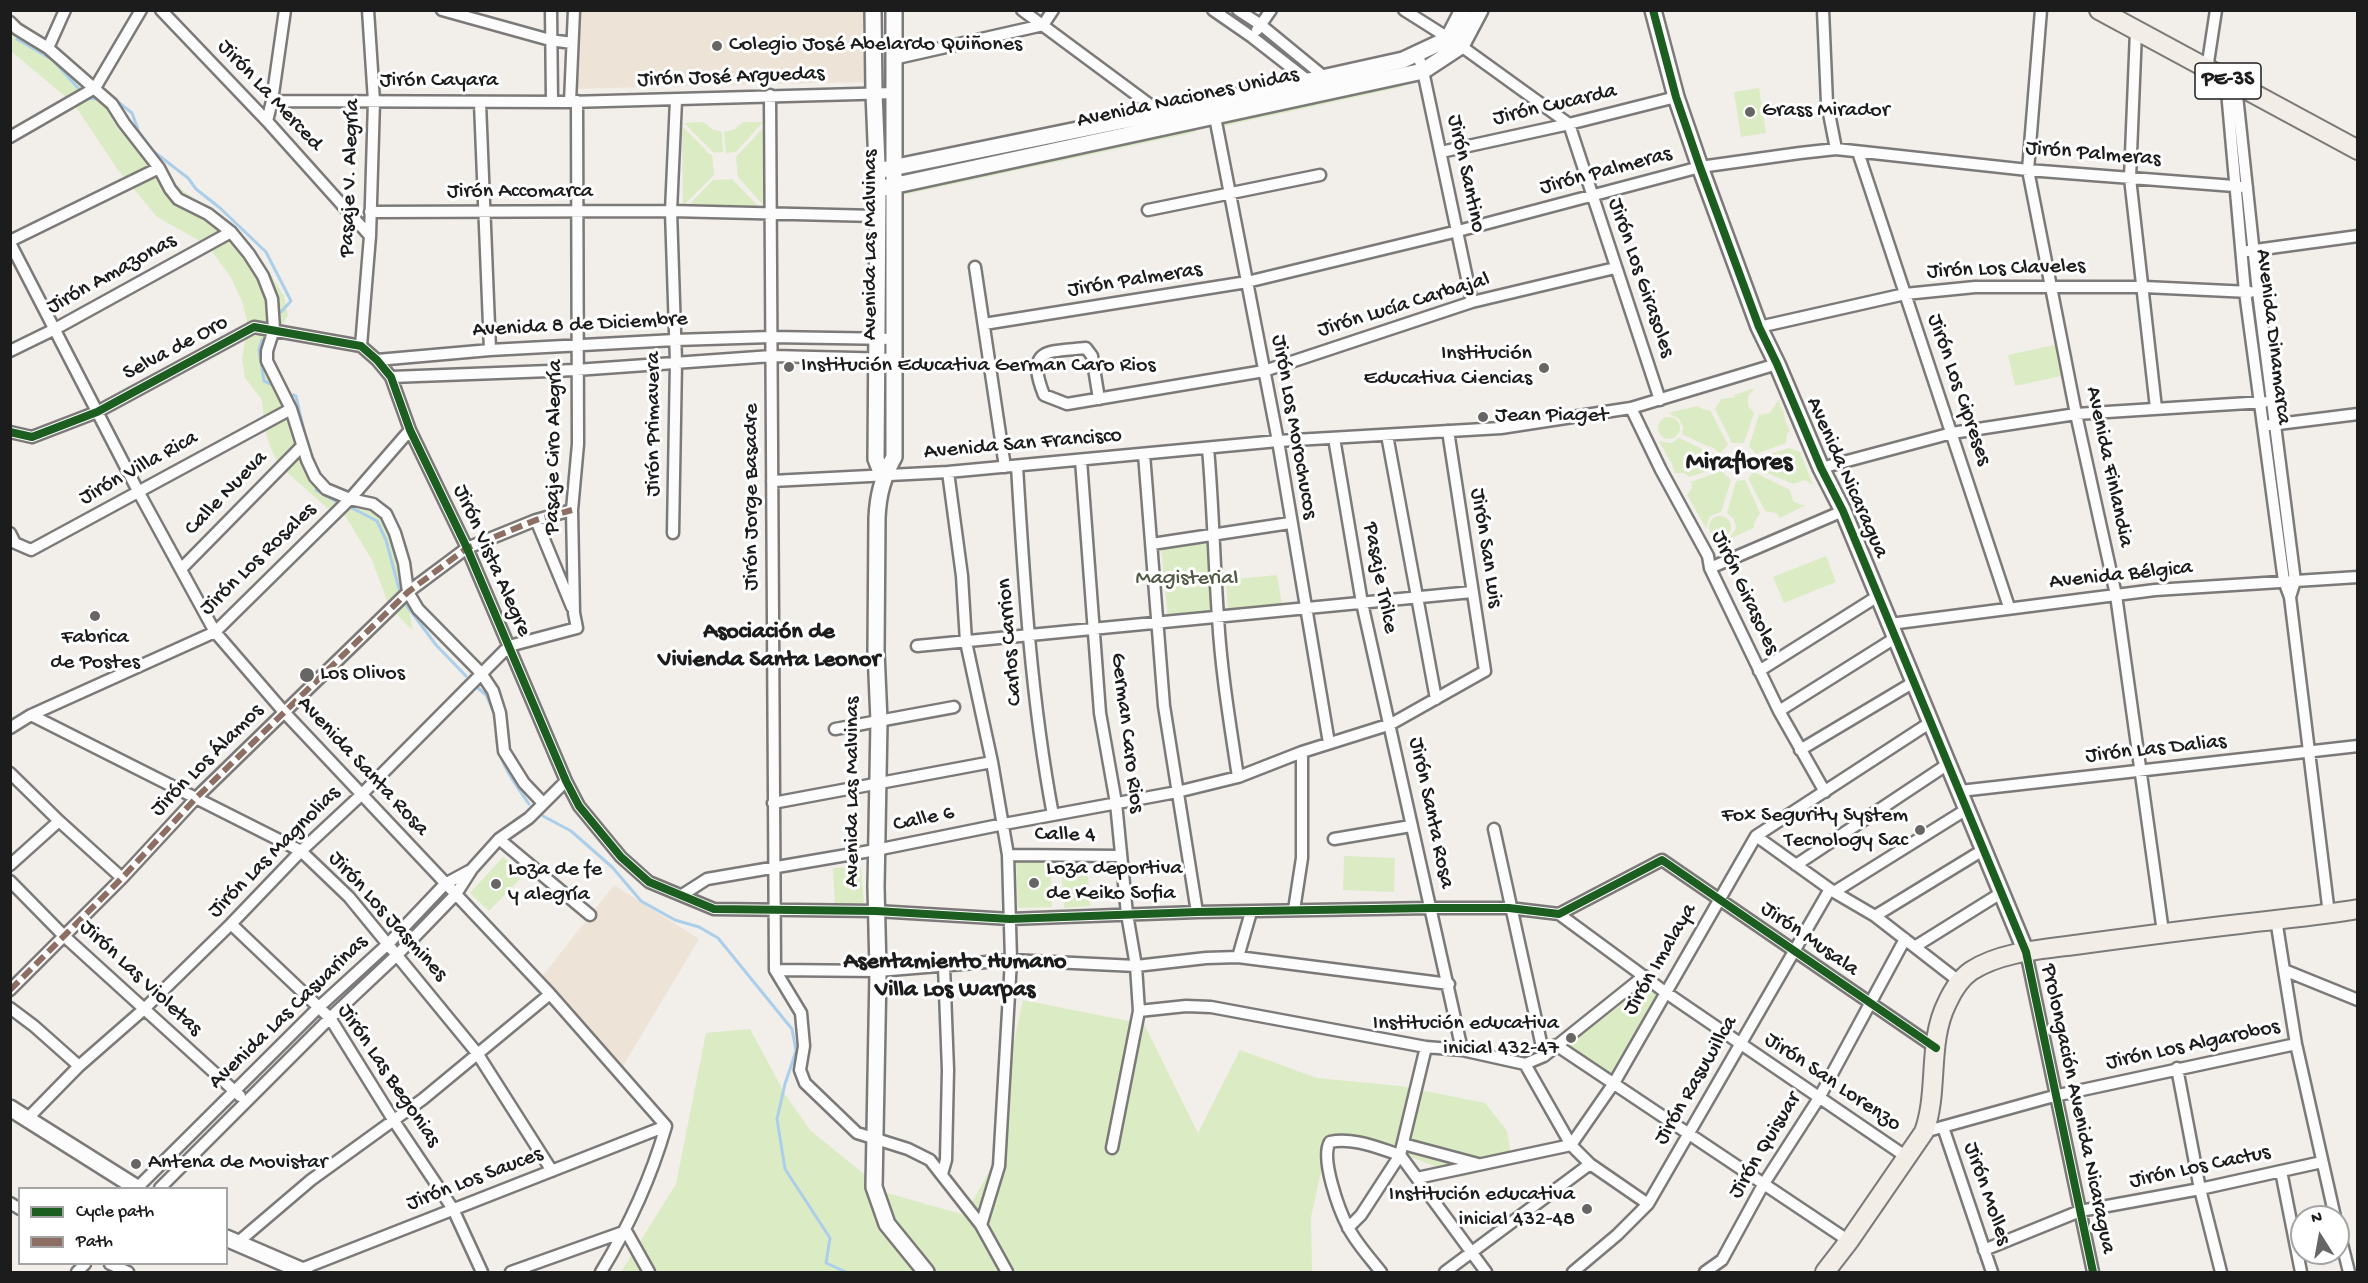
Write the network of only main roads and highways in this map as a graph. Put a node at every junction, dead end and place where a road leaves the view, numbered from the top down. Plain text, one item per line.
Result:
1 (2099, 10) edge
2 (2358, 150) edge
3 (2358, 909) edge
4 (1825, 1272) edge

1 - 2 highway, PE-3S
3 - 4 highway

